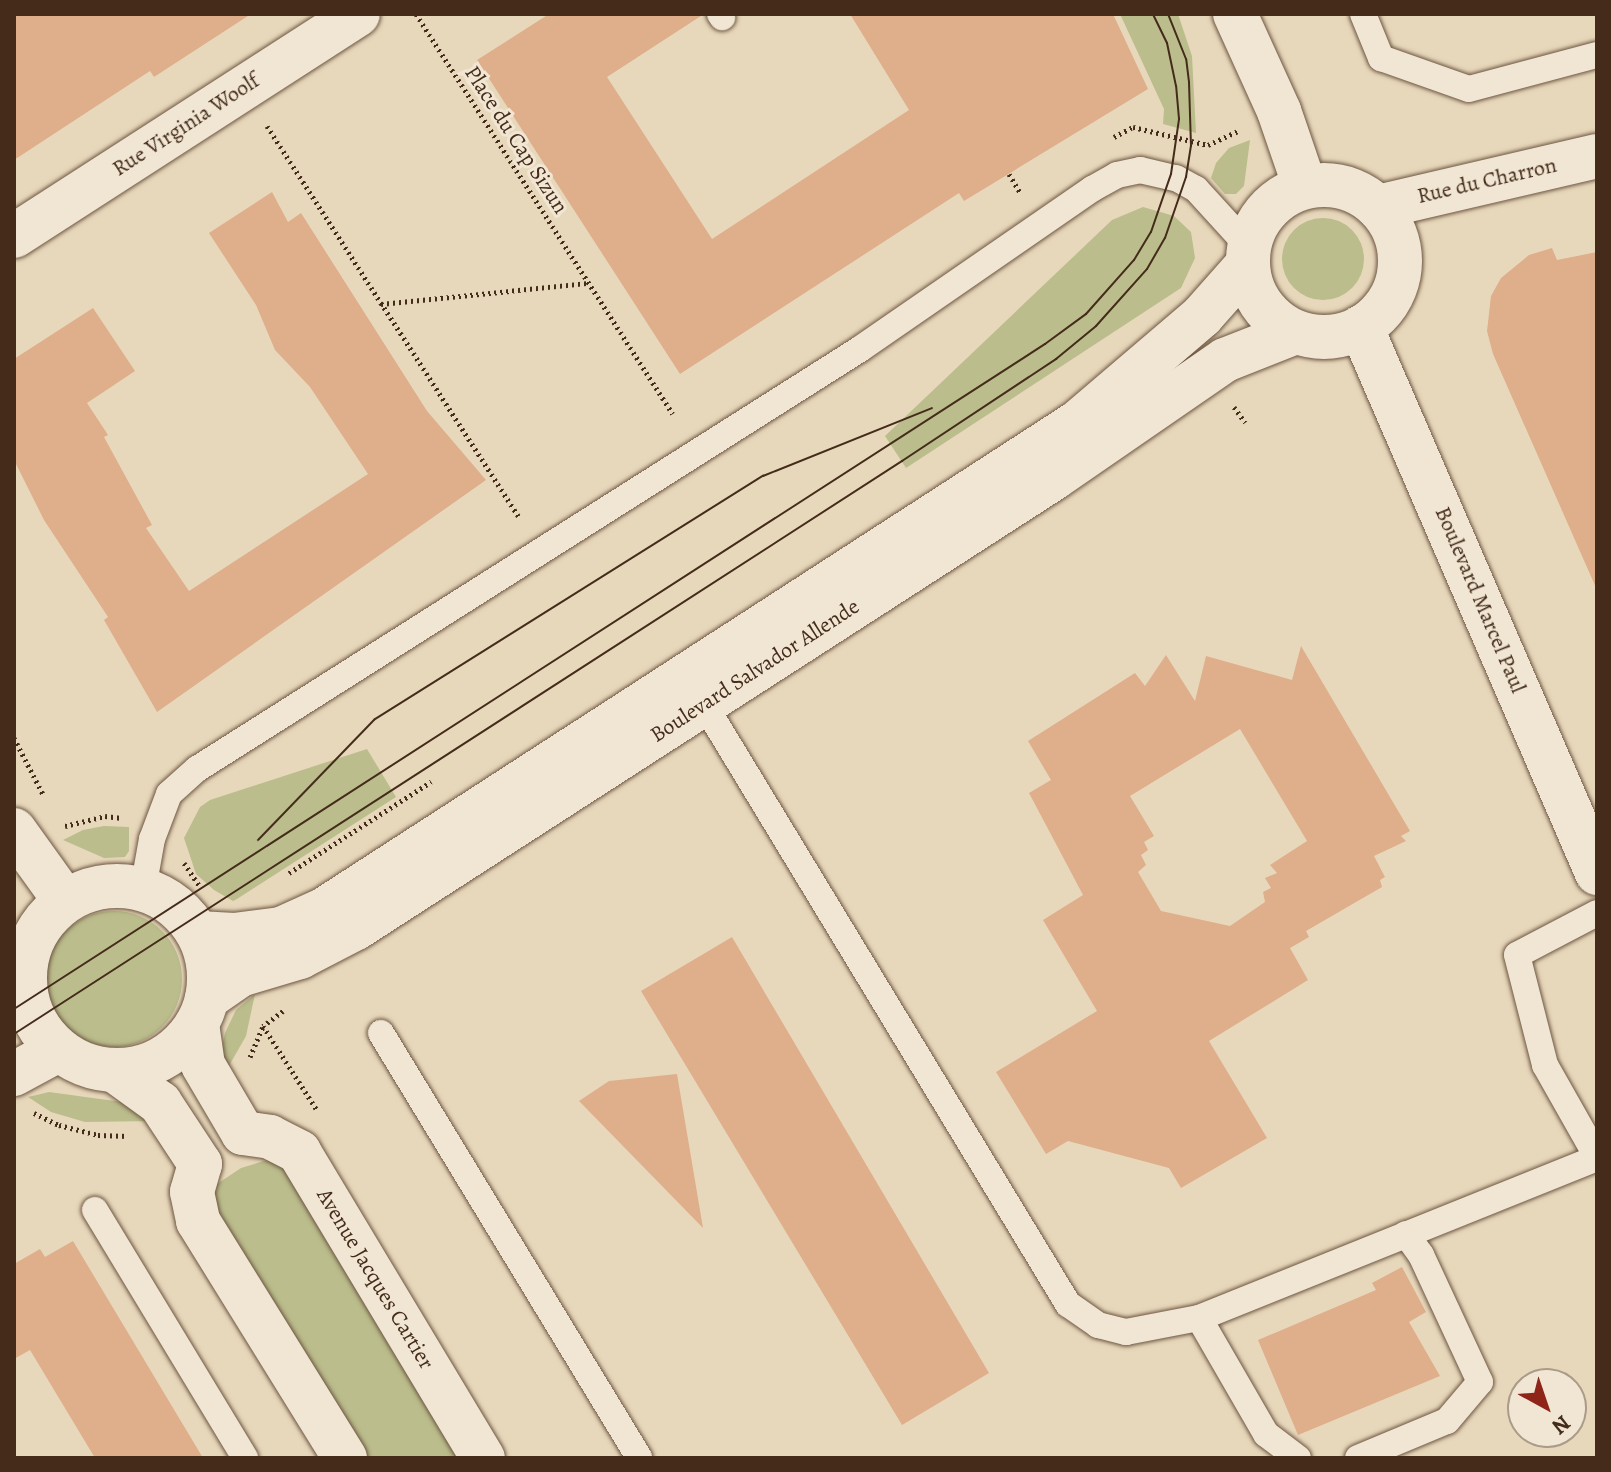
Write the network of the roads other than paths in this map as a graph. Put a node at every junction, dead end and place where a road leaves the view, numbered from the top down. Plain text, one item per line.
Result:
1 (358, 14) edge
2 (1235, 14) edge
3 (1363, 14) edge
4 (1597, 55) edge
5 (1597, 156) edge
6 (1305, 187) junction
7 (1378, 207) junction
8 (14, 236) edge
9 (1248, 255) junction
10 (1361, 327) junction
11 (1296, 332) junction
12 (704, 704) junction
13 (14, 830) edge
14 (1597, 873) edge
15 (143, 889) junction
16 (65, 901) junction
17 (1597, 913) edge
18 (203, 914) junction
19 (20, 965) edge
20 (202, 1011) junction
21 (381, 1033) dead end
22 (58, 1050) junction
23 (114, 1070) junction
24 (21, 1092) edge
25 (243, 1133) junction
26 (1597, 1158) edge
27 (200, 1164) junction
28 (95, 1210) dead end
29 (1406, 1234) junction
30 (1199, 1318) junction
31 (341, 1457) edge
32 (245, 1458) edge
33 (483, 1458) edge
34 (639, 1458) edge
35 (1298, 1458) edge
36 (1358, 1458) edge

1 - 8 street, Rue Virginia Woolf
2 - 6 street
3 - 4 lane
5 - 7 street, Rue du Charron
6 - 7 street
6 - 9 street
7 - 10 street
9 - 11 street
9 - 15 lane
9 - 18 street, Boulevard Salvador Allende
10 - 11 street
10 - 14 street, Boulevard Marcel Paul
11 - 12 street, Boulevard Salvador Allende
12 - 20 street, Boulevard Salvador Allende
12 - 30 lane
13 - 16 street
15 - 16 street
15 - 18 street
16 - 19 street
17 - 26 lane
18 - 20 street
19 - 22 street
20 - 23 street
20 - 25 street
21 - 34 lane
22 - 23 street
22 - 24 street
23 - 27 street
25 - 27 street
25 - 33 street, Avenue Jacques Cartier
26 - 29 lane
27 - 31 street
28 - 32 lane
29 - 30 lane
29 - 36 lane
30 - 35 lane

